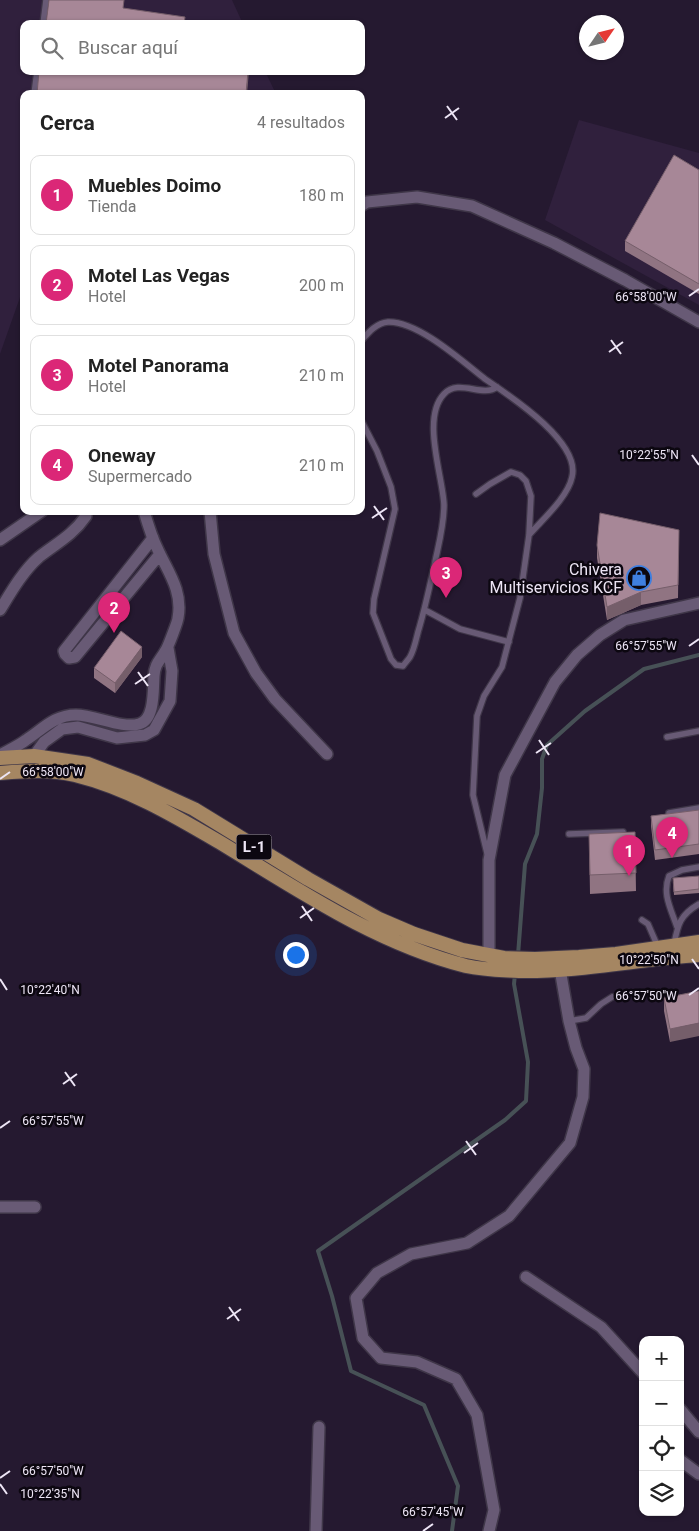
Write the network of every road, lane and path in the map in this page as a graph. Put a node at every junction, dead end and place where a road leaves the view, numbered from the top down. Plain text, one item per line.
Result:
1 (46, 0) edge
2 (43, 20) edge
3 (36, 75) edge
4 (34, 90) edge
5 (365, 203) edge
6 (699, 322) edge
7 (365, 337) edge
8 (497, 387) junction
9 (365, 427) edge
10 (476, 494) dead end
11 (36, 515) edge
12 (86, 515) edge
13 (145, 515) edge
14 (210, 515) edge
15 (529, 535) junction
16 (153, 538) junction
17 (0, 540) edge
18 (160, 554) junction
19 (699, 603) edge
20 (0, 610) edge
21 (425, 610) junction
22 (509, 642) junction
23 (168, 648) junction
24 (699, 732) edge
25 (668, 737) dead end
26 (327, 754) dead end
27 (34, 756) junction
28 (0, 757) edge
29 (0, 773) edge
30 (699, 808) edge
31 (669, 813) edge
32 (623, 832) edge
33 (568, 834) dead end
34 (489, 860) junction
35 (699, 867) edge
36 (699, 904) edge
37 (642, 920) dead end
38 (677, 927) junction
39 (699, 942) edge
40 (658, 947) junction
41 (674, 951) junction
42 (699, 955) edge
43 (489, 956) junction
44 (503, 964) junction
45 (536, 965) junction
46 (560, 969) junction
47 (612, 997) dead end
48 (569, 1021) junction
49 (0, 1207) edge
50 (35, 1207) dead end
51 (526, 1277) dead end
52 (639, 1369) edge
53 (684, 1414) edge
54 (319, 1427) dead end
55 (699, 1432) edge
56 (684, 1463) edge
57 (699, 1474) edge
58 (316, 1531) edge
59 (489, 1531) edge

1 - 2 lane
3 - 4 lane
5 - 6 street
7 - 8 lane
8 - 15 lane
8 - 21 lane
9 - 21 lane
10 - 15 lane
11 - 17 street
12 - 20 street
13 - 16 street
14 - 26 street
15 - 22 lane
16 - 18 street
16 - 18 street
18 - 23 street
19 - 34 street
21 - 22 lane
22 - 34 lane
23 - 27 street
23 - 28 street
24 - 25 lane
27 - 28 main road, L-1
27 - 43 main road, L-1
29 - 44 main road, L-1
30 - 31 lane
32 - 33 lane
34 - 43 street
35 - 38 lane
36 - 38 lane
37 - 40 lane
38 - 41 lane
39 - 41 main road, L-1
40 - 41 main road, L-1
40 - 45 main road, L-1
41 - 42 main road, L-1
41 - 46 main road, L-1
43 - 44 main road, L-1
44 - 45 main road, L-1
45 - 46 main road, L-1
46 - 48 street
47 - 48 lane
48 - 59 street
49 - 50 street
51 - 52 street
53 - 55 street
54 - 58 street
56 - 57 street

